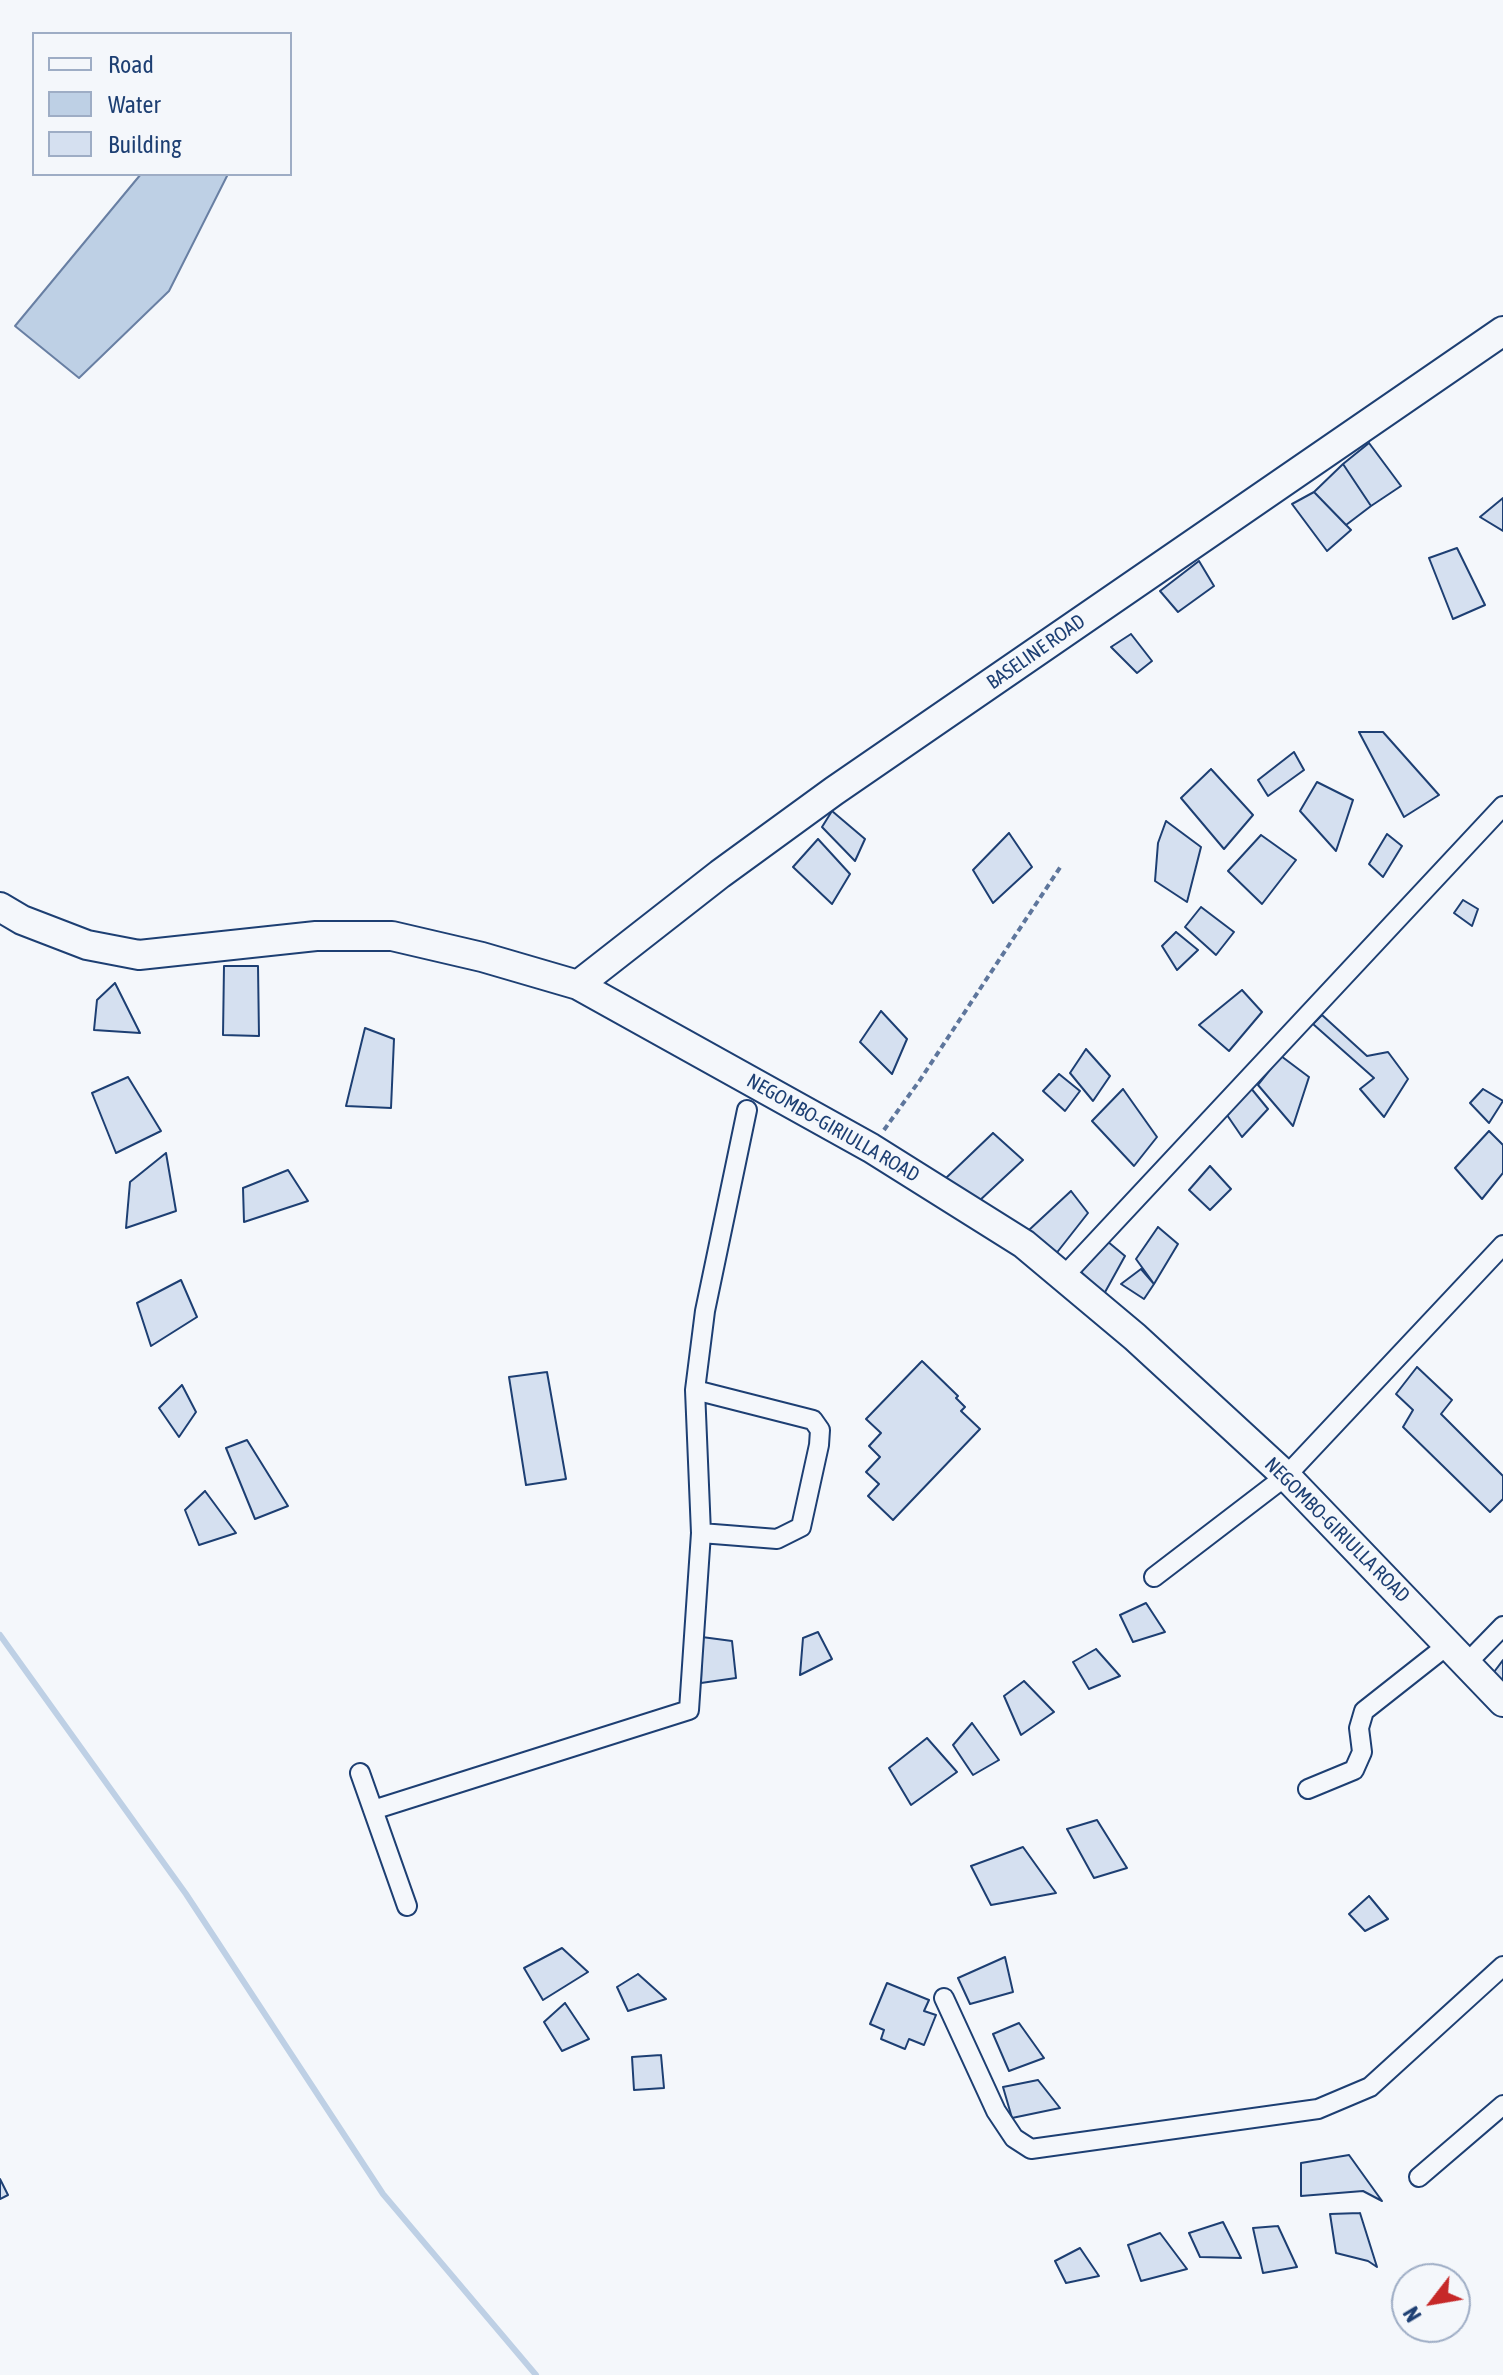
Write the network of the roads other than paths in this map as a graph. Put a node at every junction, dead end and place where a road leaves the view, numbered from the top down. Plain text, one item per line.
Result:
1 (1503, 331) edge
2 (1503, 806) edge
3 (0, 907) edge
4 (578, 985) junction
5 (747, 1110) dead end
6 (1503, 1245) edge
7 (1064, 1276) junction
8 (695, 1390) junction
9 (1286, 1476) junction
10 (701, 1533) junction
11 (1154, 1577) dead end
12 (1503, 1626) edge
13 (1458, 1654) junction
14 (1503, 1702) edge
15 (360, 1773) dead end
16 (1308, 1789) dead end
17 (373, 1810) junction
18 (407, 1906) dead end
19 (1503, 1966) edge
20 (944, 1998) dead end
21 (1503, 2105) edge
22 (1419, 2177) dead end

1 - 4 main road, BASELINE ROAD
2 - 7 street
3 - 4 main road, NEGOMBO-GIRIULLA ROAD
4 - 7 main road, NEGOMBO-GIRIULLA ROAD
5 - 8 street
6 - 9 street
7 - 9 main road, NEGOMBO-GIRIULLA ROAD
8 - 10 street
8 - 10 street
9 - 11 street
9 - 13 main road, NEGOMBO-GIRIULLA ROAD
10 - 17 street
12 - 13 street
13 - 14 main road, NEGOMBO-GIRIULLA ROAD
13 - 16 street
15 - 17 street
17 - 18 street
19 - 20 street
21 - 22 street

